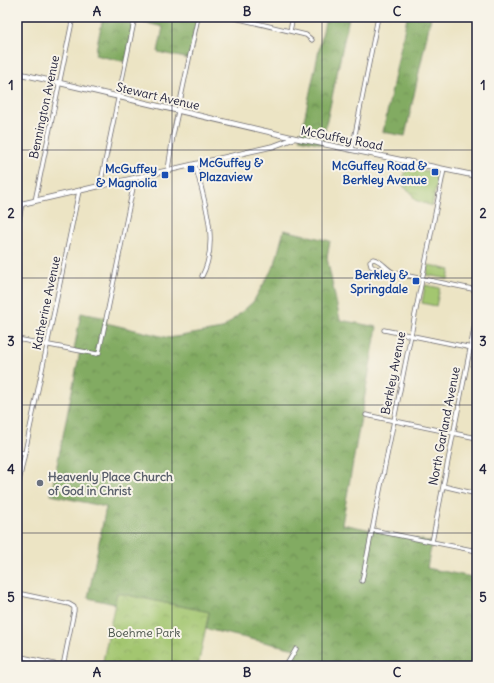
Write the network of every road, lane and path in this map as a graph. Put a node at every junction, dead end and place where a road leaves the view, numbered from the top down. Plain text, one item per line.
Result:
1 (73, 17) edge
2 (135, 17) edge
3 (198, 17) edge
4 (231, 17) edge
5 (293, 17) edge
6 (378, 17) edge
7 (290, 31) junction
8 (312, 40) dead end
9 (17, 73) edge
10 (60, 83) junction
11 (119, 97) junction
12 (179, 110) junction
13 (295, 138) junction
14 (352, 150) junction
15 (195, 164) junction
16 (444, 169) junction
17 (168, 170) junction
18 (477, 176) edge
19 (135, 178) junction
20 (100, 186) junction
21 (79, 191) junction
22 (35, 201) junction
23 (20, 204) edge
24 (17, 229) edge
25 (386, 269) dead end
26 (202, 276) dead end
27 (422, 279) junction
28 (477, 290) edge
29 (477, 314) edge
30 (384, 330) dead end
31 (411, 335) junction
32 (17, 339) edge
33 (47, 345) junction
34 (470, 348) junction
35 (477, 349) edge
36 (366, 416) dead end
37 (394, 421) junction
38 (453, 433) junction
39 (477, 438) edge
40 (17, 452) edge
41 (25, 453) junction
42 (443, 486) junction
43 (17, 491) edge
44 (477, 494) edge
45 (372, 530) junction
46 (432, 542) junction
47 (477, 551) edge
48 (362, 580) dead end
49 (17, 593) edge
50 (296, 649) dead end
51 (17, 656) edge
52 (63, 666) edge
53 (286, 666) edge

1 - 10 street, Bennington Avenue
2 - 11 street
3 - 12 street
4 - 7 street
5 - 7 street
6 - 14 street
7 - 8 street
9 - 10 street, Stewart Avenue
10 - 11 street, Stewart Avenue
10 - 22 street, Bennington Avenue
11 - 12 street, Stewart Avenue
11 - 20 street
12 - 13 street, Stewart Avenue
12 - 17 street
13 - 14 street, McGuffey Road
13 - 15 street, McGuffey Road
14 - 16 street, McGuffey Road
15 - 17 street, McGuffey Road
15 - 26 street
16 - 18 street, McGuffey Road
16 - 27 street, Berkley Avenue
17 - 19 street, McGuffey Road
19 - 20 street, McGuffey Road
19 - 33 street
20 - 21 street, McGuffey Road
21 - 22 street, McGuffey Road
21 - 33 street, Katherine Avenue
22 - 23 street, McGuffey Road
23 - 24 street
25 - 27 street
27 - 28 street
27 - 31 street, Berkley Avenue
29 - 34 street, North Garland Avenue
30 - 31 street
31 - 34 street
31 - 37 street, Berkley Avenue
32 - 33 street
33 - 41 street, Katherine Avenue
34 - 35 street
34 - 38 street, North Garland Avenue
36 - 37 street
37 - 38 street
37 - 45 street, Berkley Avenue
38 - 39 street
38 - 42 street, North Garland Avenue
40 - 41 street
41 - 43 street, Katherine Avenue
42 - 44 street
42 - 46 street, North Garland Avenue
45 - 46 street
45 - 48 street, Berkley Avenue
46 - 47 street
49 - 52 street
50 - 53 street
51 - 52 street

